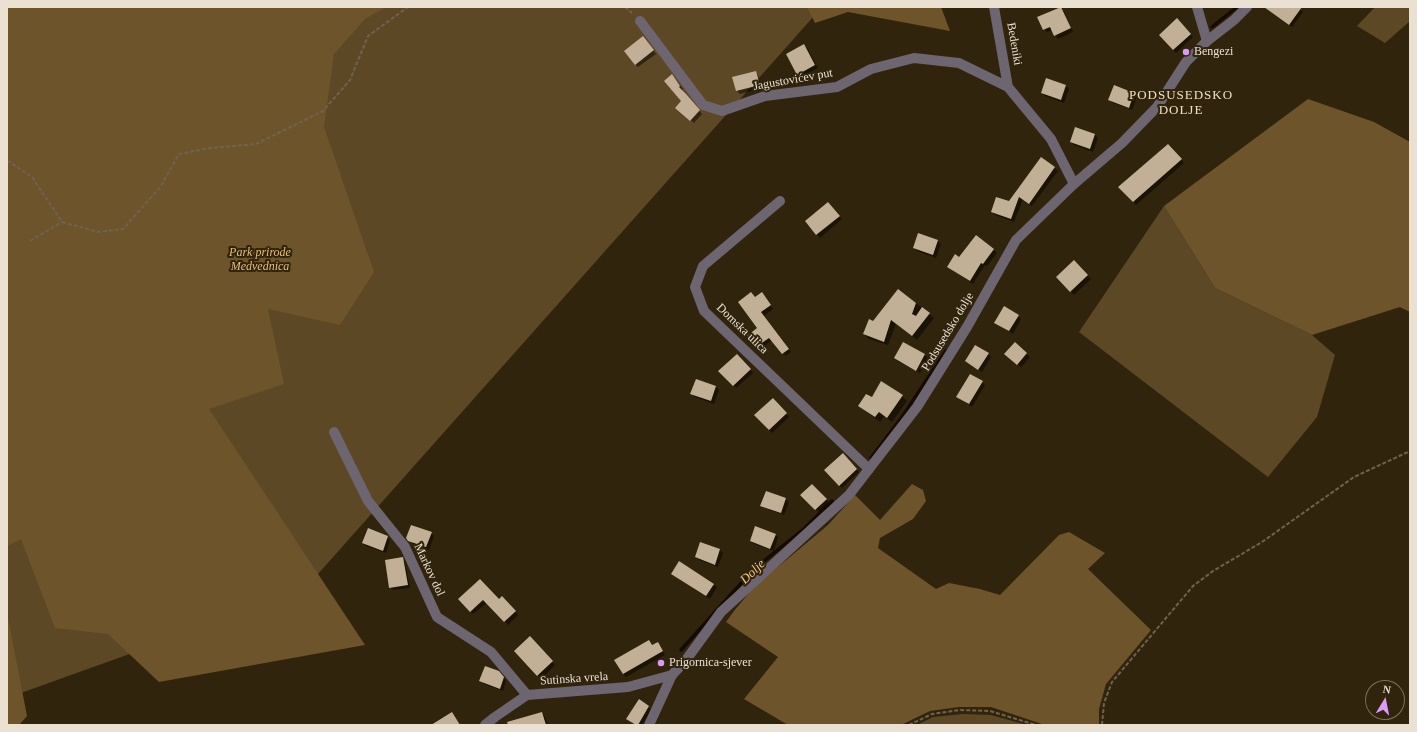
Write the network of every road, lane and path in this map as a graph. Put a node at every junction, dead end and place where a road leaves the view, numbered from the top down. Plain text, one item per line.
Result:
1 (408, 7) edge
2 (994, 7) edge
3 (1197, 7) edge
4 (1247, 7) edge
5 (640, 21) dead end
6 (1207, 41) junction
7 (1008, 87) junction
8 (7, 161) edge
9 (1074, 184) junction
10 (780, 201) dead end
11 (62, 222) junction
12 (30, 241) dead end
13 (334, 432) dead end
14 (1410, 451) edge
15 (869, 470) junction
16 (672, 675) junction
17 (527, 695) junction
18 (485, 725) edge
19 (649, 725) edge
20 (909, 725) edge
21 (1036, 725) edge
22 (1102, 725) edge

1 - 11 path
2 - 7 street, Bedeniki
3 - 6 street
4 - 6 street, Podsusedsko dolje
5 - 7 street, Jagustovićev put
6 - 9 street, Podsusedsko dolje
7 - 9 street, Jagustovićev put
8 - 11 path
9 - 15 street, Podsusedsko dolje
10 - 15 street, Domska ulica
11 - 12 path
13 - 17 street, Markov dol
14 - 22 path
15 - 16 street, Podsusedsko dolje
16 - 17 street, Sutinska vrela
16 - 19 street
17 - 18 street, Sutinska vrela
20 - 21 path

